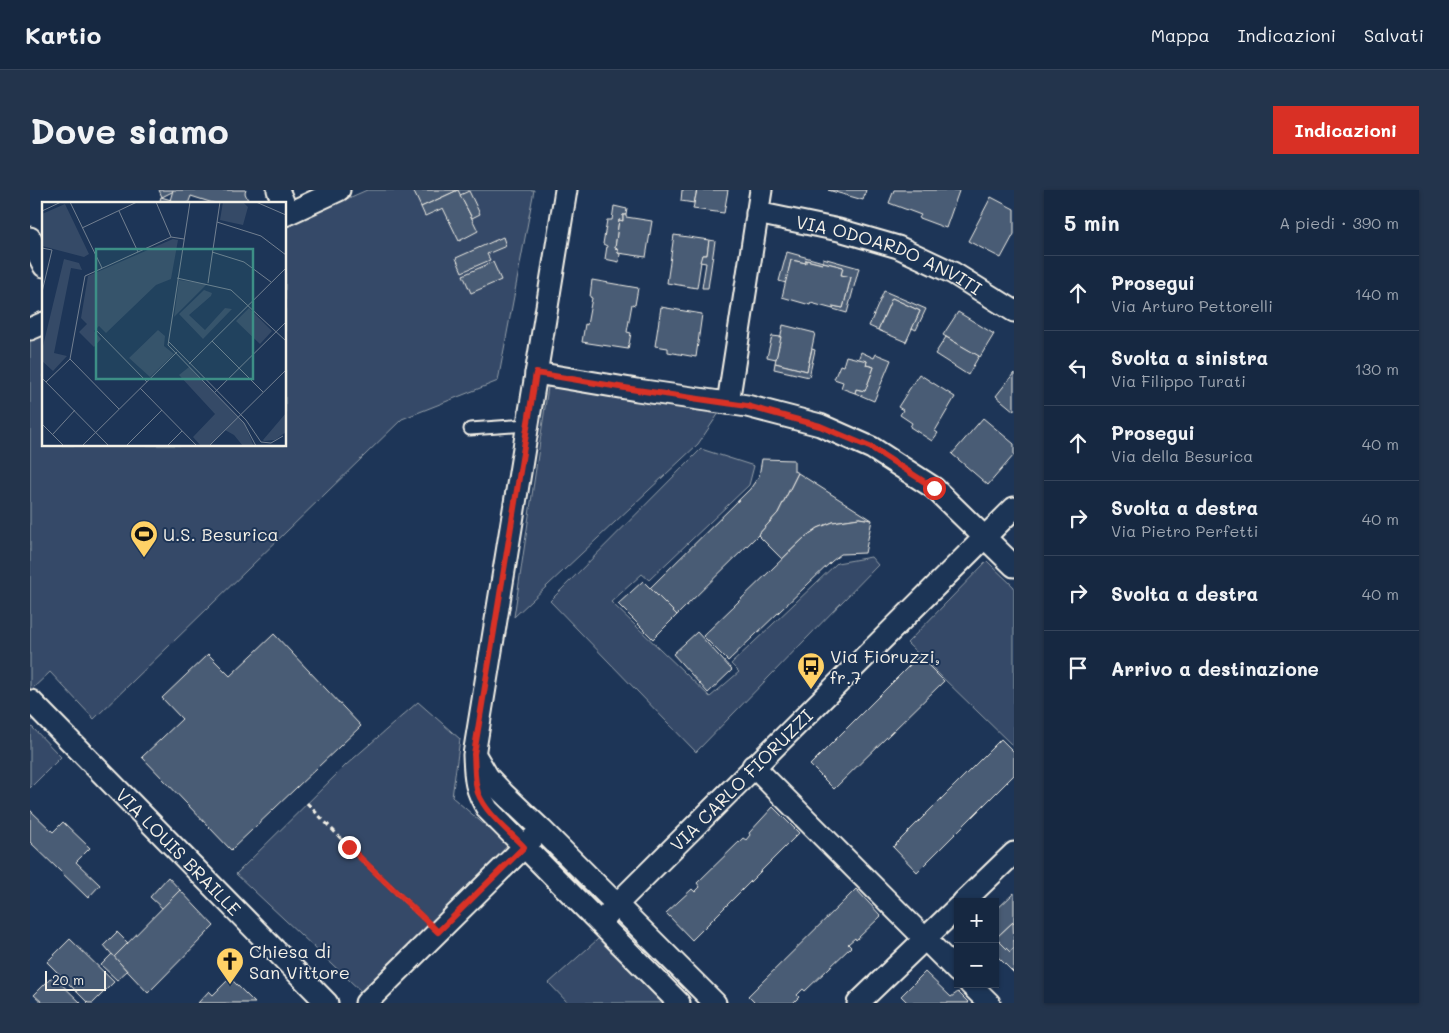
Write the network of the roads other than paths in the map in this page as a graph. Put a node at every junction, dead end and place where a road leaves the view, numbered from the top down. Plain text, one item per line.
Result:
1 (278, 190) edge
2 (339, 190) edge
3 (566, 190) edge
4 (761, 190) edge
5 (283, 202) edge
6 (286, 209) edge
7 (758, 213) junction
8 (30, 238) edge
9 (42, 262) edge
10 (1014, 310) edge
11 (42, 324) edge
12 (30, 329) edge
13 (536, 373) junction
14 (728, 403) junction
15 (528, 425) junction
16 (470, 429) dead end
17 (1014, 508) edge
18 (985, 537) junction
19 (1014, 566) edge
20 (31, 701) edge
21 (474, 754) junction
22 (753, 766) junction
23 (542, 830) junction
24 (524, 847) junction
25 (1014, 853) edge
26 (967, 898) edge
27 (616, 904) junction
28 (954, 911) edge
29 (600, 923) junction
30 (925, 938) junction
31 (954, 968) edge
32 (974, 988) edge
33 (327, 1003) edge
34 (366, 1003) edge
35 (679, 1003) edge
36 (715, 1003) edge
37 (858, 1003) edge
38 (989, 1003) edge

1 - 5 street
2 - 6 street
3 - 13 street
4 - 7 street
7 - 10 street, VIA ODOARDO ANVITI
7 - 14 street
8 - 9 street
11 - 12 street
13 - 14 street
13 - 15 street
14 - 18 street
15 - 16 lane
15 - 21 street
17 - 18 street, VIA CARLO FIORUZZI
18 - 19 street
18 - 22 street, VIA CARLO FIORUZZI
20 - 33 street, VIA LOUIS BRAILLE
21 - 23 street
21 - 24 street
22 - 27 street, VIA CARLO FIORUZZI
22 - 30 street
23 - 24 street
23 - 27 street
24 - 29 street
24 - 34 street
25 - 26 street
27 - 29 street, VIA CARLO FIORUZZI
27 - 36 street
28 - 30 street
29 - 35 street
30 - 31 street
30 - 37 street
32 - 38 street

